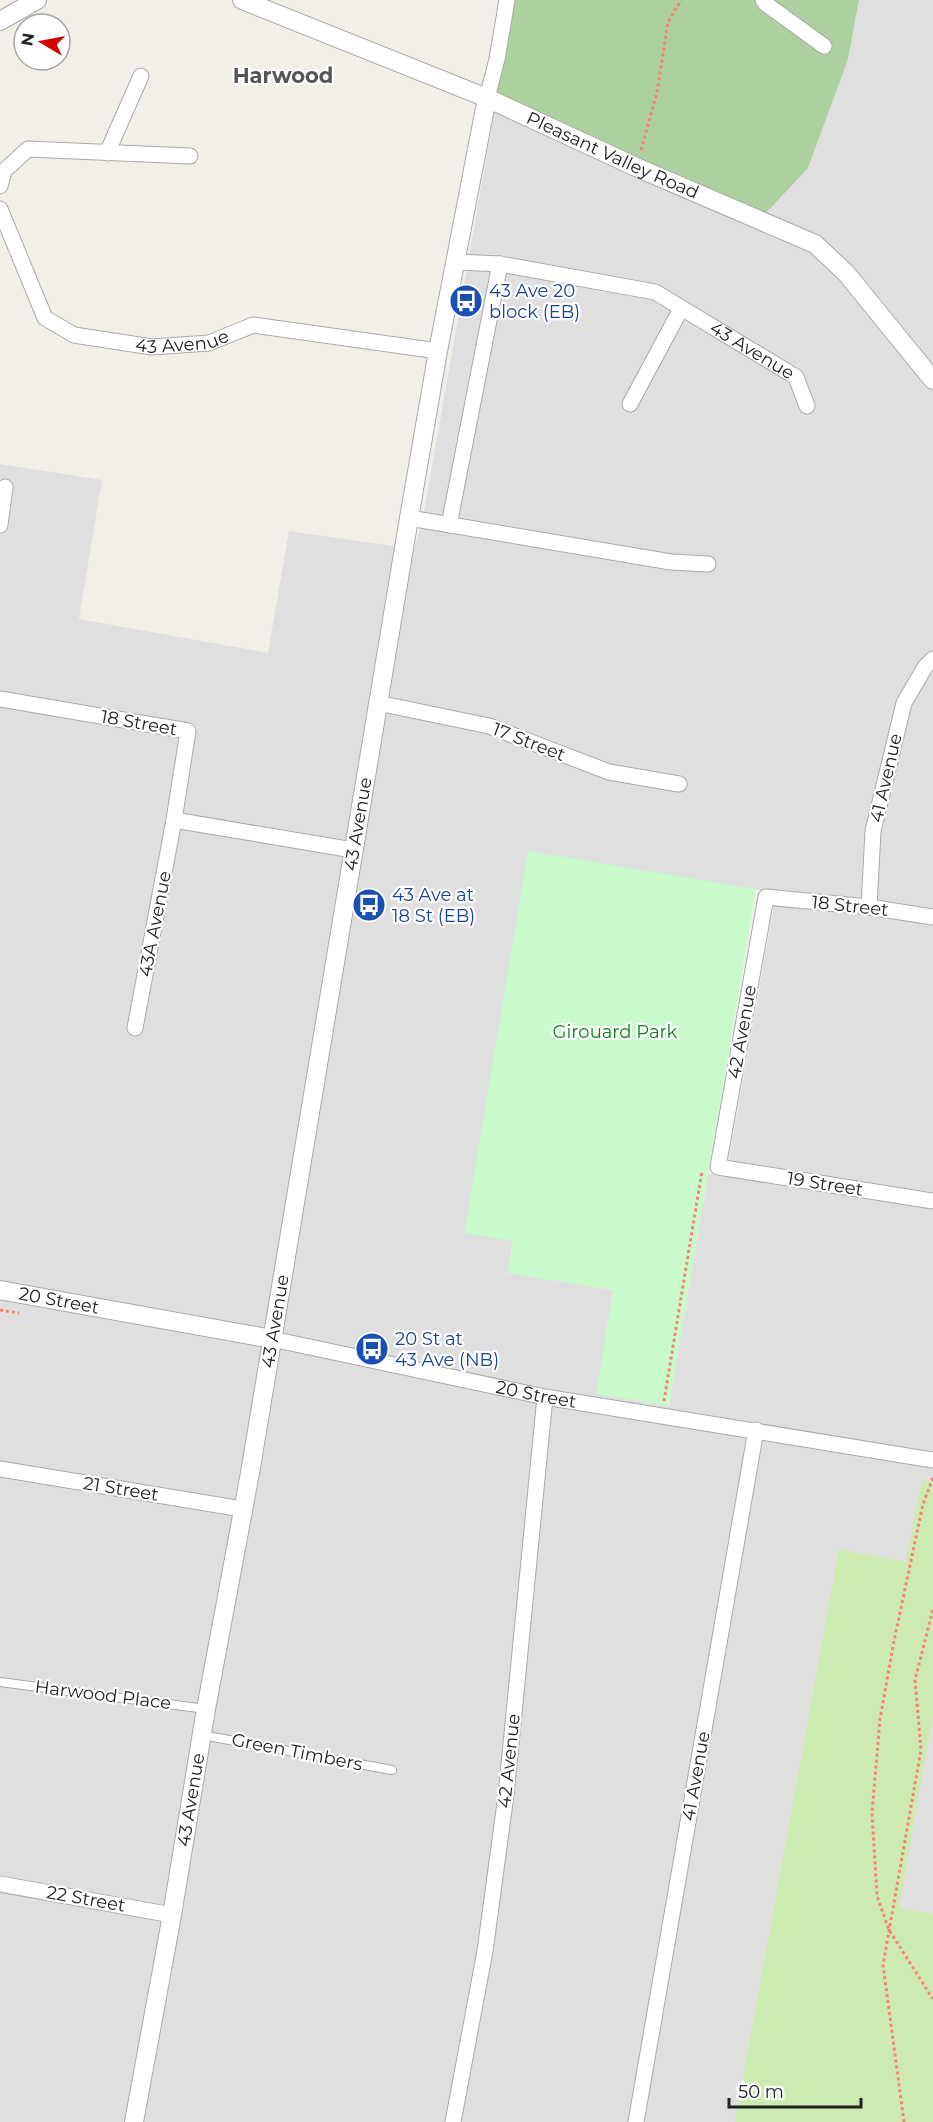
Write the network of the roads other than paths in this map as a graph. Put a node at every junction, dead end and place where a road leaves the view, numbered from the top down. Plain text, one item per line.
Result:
1 (37, 0) edge
2 (242, 0) edge
3 (507, 0) edge
4 (763, 0) edge
5 (0, 21) edge
6 (824, 46) dead end
7 (141, 76) dead end
8 (487, 98) junction
9 (107, 153) junction
10 (189, 156) dead end
11 (0, 186) edge
12 (0, 209) edge
13 (456, 262) junction
14 (500, 264) junction
15 (681, 309) junction
16 (438, 351) junction
17 (933, 380) edge
18 (630, 404) dead end
19 (807, 406) dead end
20 (5, 487) dead end
21 (409, 518) junction
22 (0, 525) edge
23 (449, 525) junction
24 (708, 564) dead end
25 (933, 659) edge
26 (0, 699) edge
27 (378, 703) junction
28 (679, 784) dead end
29 (174, 820) junction
30 (353, 850) junction
31 (766, 897) joint
32 (869, 907) junction
33 (933, 917) edge
34 (135, 1028) dead end
35 (718, 1167) joint
36 (933, 1201) edge
37 (0, 1290) edge
38 (272, 1339) junction
39 (545, 1397) junction
40 (756, 1430) junction
41 (933, 1460) edge
42 (0, 1469) edge
43 (242, 1509) junction
44 (0, 1682) edge
45 (206, 1709) junction
46 (202, 1735) junction
47 (392, 1770) dead end
48 (0, 1884) edge
49 (172, 1915) junction
50 (134, 2122) edge
51 (453, 2122) edge
52 (636, 2122) edge

1 - 5 street
2 - 8 street, Pleasant Valley Road
3 - 8 street, 43 Avenue
4 - 6 street
7 - 9 street
8 - 13 street, 43 Avenue
8 - 17 street, Pleasant Valley Road
9 - 10 street
9 - 11 street
12 - 16 street, 43 Avenue
13 - 14 street, 43 Avenue
13 - 16 street, 43 Avenue
14 - 15 street, 43 Avenue
14 - 23 street
15 - 18 street
15 - 19 street, 43 Avenue
16 - 21 street, 43 Avenue
20 - 22 street
21 - 23 street
21 - 27 street, 43 Avenue
23 - 24 street
25 - 32 street, 41 Avenue
26 - 29 street, 18 Street
27 - 28 street, 17 Street
27 - 30 street, 43 Avenue
29 - 30 street
29 - 34 street, 43A Avenue
30 - 38 street, 43 Avenue
31 - 32 street, 18 Street
31 - 35 street, 42 Avenue
32 - 33 street, 18 Street
35 - 36 street, 19 Street
37 - 38 street, 20 Street
38 - 39 street, 20 Street
38 - 43 street, 43 Avenue
39 - 40 street, 20 Street
39 - 51 street, 42 Avenue
40 - 41 street, 20 Street
40 - 52 street, 41 Avenue
42 - 43 street, 21 Street
43 - 45 street, 43 Avenue
44 - 45 lane, Harwood Place
45 - 46 street, 43 Avenue
46 - 47 lane, Green Timbers
46 - 49 street, 43 Avenue
48 - 49 street, 22 Street
49 - 50 street, 43 Avenue

